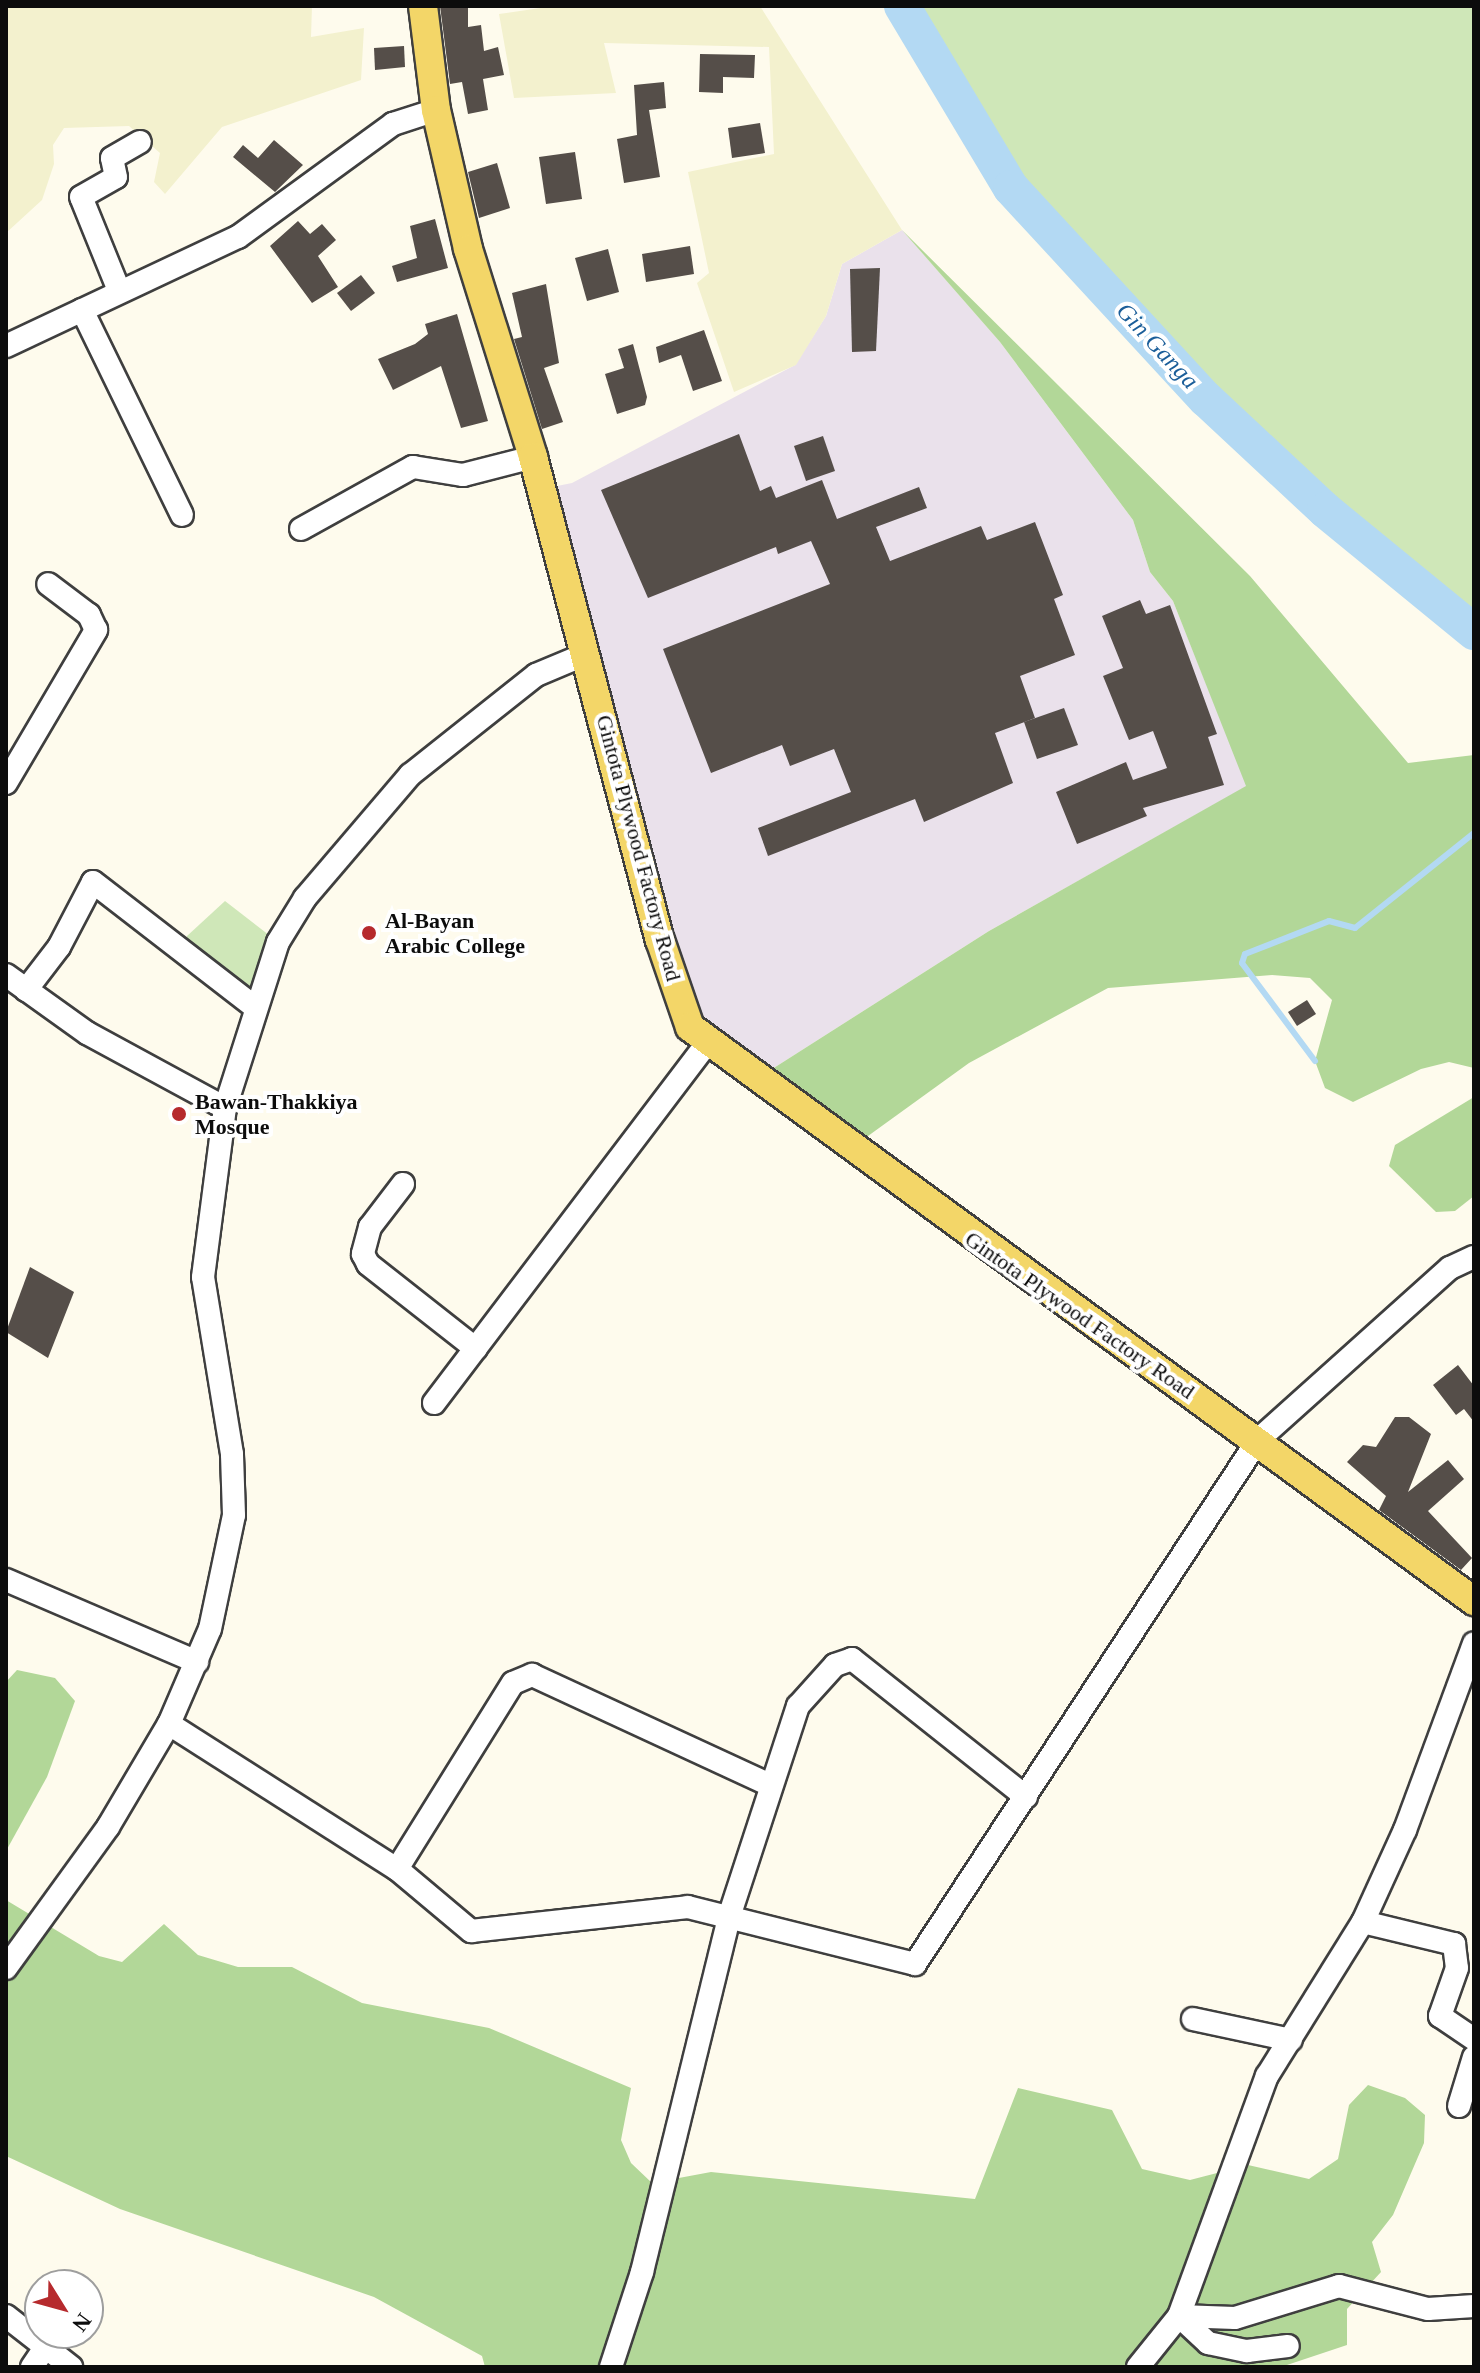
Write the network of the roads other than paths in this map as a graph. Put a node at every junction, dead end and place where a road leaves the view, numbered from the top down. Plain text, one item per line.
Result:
1 (423, 6) edge
2 (436, 110) junction
3 (140, 142) dead end
4 (118, 288) junction
5 (82, 310) junction
6 (6, 346) edge
7 (533, 457) junction
8 (182, 515) dead end
9 (301, 529) dead end
10 (48, 584) dead end
11 (586, 654) junction
12 (6, 783) edge
13 (6, 975) edge
14 (26, 990) junction
15 (256, 1008) junction
16 (707, 1043) junction
17 (225, 1108) junction
18 (403, 1184) dead end
19 (1474, 1257) edge
20 (476, 1349) junction
21 (434, 1403) dead end
22 (1258, 1440) junction
23 (6, 1580) edge
24 (1474, 1601) edge
25 (1474, 1643) edge
26 (197, 1662) junction
27 (169, 1724) junction
28 (770, 1785) junction
29 (1026, 1797) junction
30 (397, 1869) junction
31 (729, 1917) junction
32 (1363, 1922) junction
33 (6, 1968) edge
34 (1193, 2019) dead end
35 (1474, 2039) edge
36 (1291, 2040) junction
37 (1474, 2057) edge
38 (1459, 2106) dead end
39 (1474, 2306) edge
40 (6, 2316) edge
41 (1179, 2316) junction
42 (1288, 2346) dead end
43 (38, 2358) edge
44 (71, 2367) edge
45 (611, 2367) edge
46 (1138, 2367) edge

1 - 2 main road, Gintota Plywood Factory Road
2 - 4 street
2 - 7 main road, Gintota Plywood Factory Road
3 - 4 street
4 - 5 street
5 - 6 street
5 - 8 street
7 - 9 street
7 - 11 main road, Gintota Plywood Factory Road
10 - 12 street
11 - 15 street
11 - 16 main road, Gintota Plywood Factory Road
13 - 14 street
14 - 15 street
14 - 17 street
15 - 17 street
16 - 20 street
16 - 22 main road, Gintota Plywood Factory Road
17 - 26 street
18 - 20 street
19 - 22 street
20 - 21 street
22 - 24 main road, Gintota Plywood Factory Road
22 - 29 street
23 - 26 street
25 - 32 street
26 - 27 street
27 - 30 street
27 - 33 street
28 - 29 street
28 - 30 street
28 - 31 street
29 - 31 street
30 - 31 street
31 - 45 street
32 - 35 street
32 - 36 street
34 - 36 street
36 - 41 street
37 - 38 street
39 - 41 street
40 - 43 street
41 - 42 street
41 - 46 street
43 - 44 street

